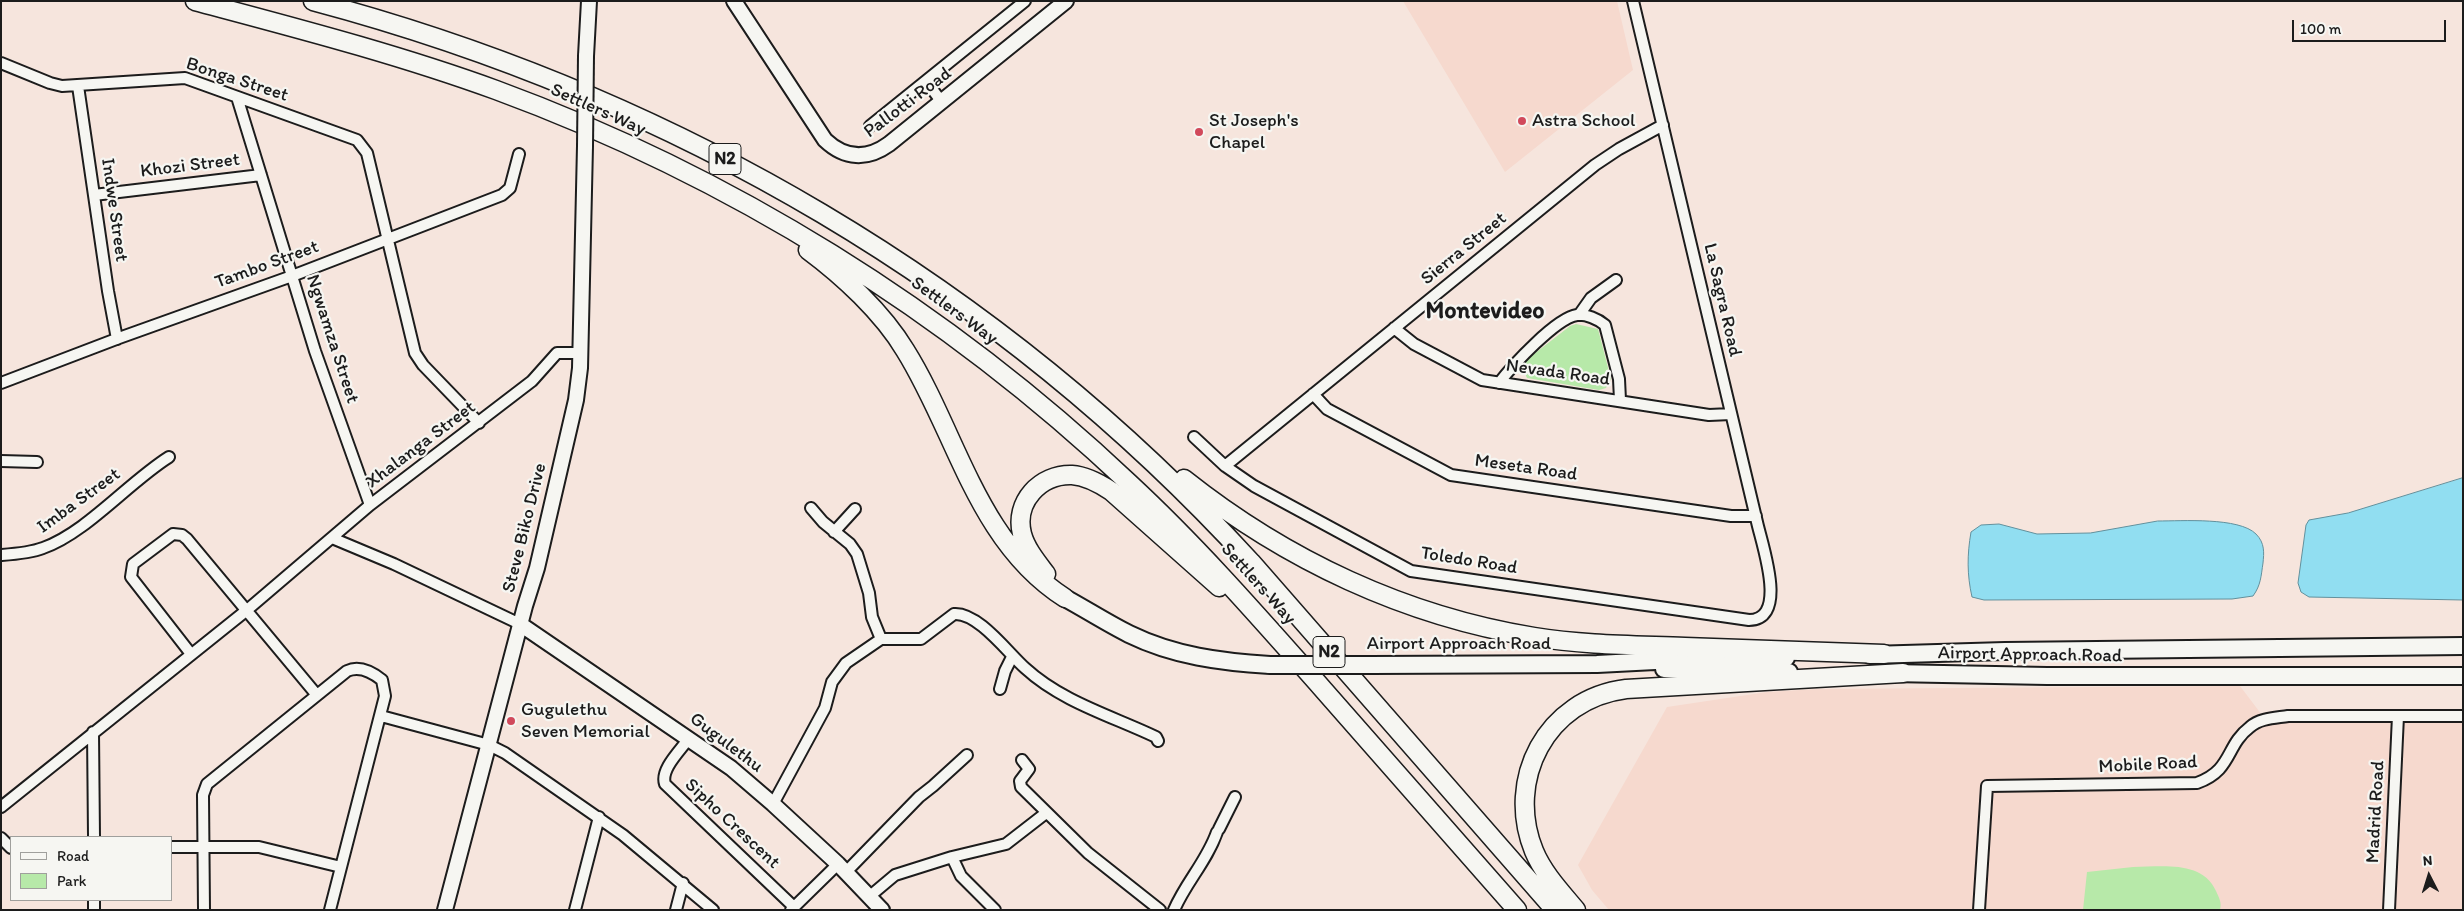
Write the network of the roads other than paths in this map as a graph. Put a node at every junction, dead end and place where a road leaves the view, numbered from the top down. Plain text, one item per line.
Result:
1 (195, 1) edge
2 (313, 1) edge
3 (582, 1) edge
4 (589, 1) edge
5 (734, 1) edge
6 (1026, 1) edge
7 (1066, 1) edge
8 (1633, 1) edge
9 (586, 33) junction
10 (1, 63) edge
11 (926, 81) junction
12 (78, 86) junction
13 (237, 97) junction
14 (941, 102) junction
15 (1663, 125) junction
16 (870, 126) dead end
17 (609, 138) junction
18 (519, 154) dead end
19 (261, 176) junction
20 (94, 195) junction
21 (387, 238) junction
22 (292, 276) junction
23 (1616, 280) dead end
24 (1579, 315) junction
25 (1394, 328) junction
26 (117, 339) junction
27 (581, 353) junction
28 (1, 383) edge
29 (1499, 383) junction
30 (1313, 394) junction
31 (1620, 400) junction
32 (1090, 407) junction
33 (1731, 414) junction
34 (479, 423) junction
35 (1194, 437) dead end
36 (168, 457) dead end
37 (1, 461) edge
38 (37, 462) dead end
39 (1225, 466) junction
40 (370, 505) junction
41 (811, 508) dead end
42 (855, 509) dead end
43 (1756, 516) junction
44 (834, 532) junction
45 (332, 538) junction
46 (1, 555) edge
47 (1065, 598) junction
48 (1769, 607) joint
49 (247, 610) junction
50 (524, 627) junction
51 (881, 640) junction
52 (2463, 646) edge
53 (1286, 647) junction
54 (191, 654) junction
55 (1884, 654) junction
56 (1012, 657) junction
57 (1597, 664) junction
58 (1902, 673) junction
59 (2463, 676) edge
60 (1000, 689) dead end
61 (316, 694) junction
62 (381, 716) junction
63 (2398, 716) junction
64 (2463, 716) edge
65 (93, 732) junction
66 (689, 738) junction
67 (1158, 741) dead end
68 (489, 745) junction
69 (967, 755) dead end
70 (1022, 760) dead end
71 (1235, 797) dead end
72 (774, 804) junction
73 (1, 807) edge
74 (1046, 813) junction
75 (600, 817) junction
76 (94, 836) edge
77 (1, 838) edge
78 (204, 846) junction
79 (10, 847) edge
80 (172, 847) edge
81 (952, 857) junction
82 (341, 867) junction
83 (842, 868) junction
84 (683, 883) junction
85 (870, 896) junction
86 (792, 908) edge
87 (204, 910) edge
88 (330, 910) edge
89 (445, 910) edge
90 (575, 910) edge
91 (676, 910) edge
92 (713, 910) edge
93 (882, 910) edge
94 (995, 910) edge
95 (1160, 910) edge
96 (1174, 910) edge
97 (1517, 910) edge
98 (1555, 910) edge
99 (1576, 910) edge
100 (1979, 910) edge
101 (2389, 910) edge

1 - 17 highway, Settlers Way / N2
2 - 32 highway, Settlers Way / N2
3 - 9 main road
4 - 9 main road
5 - 14 main road, Pallotti Road
6 - 11 street, Pallotti Road
7 - 14 main road, Pallotti Road
8 - 15 street, La Sagra Road
9 - 27 main road, Steve Biko Drive, bridge
10 - 12 street, Bonga Street
11 - 14 street
11 - 16 street, Pallotti Road
12 - 13 street, Bonga Street
12 - 20 street, Indwe Street
13 - 19 street, Ngwamza Street
13 - 21 street, Bonga Street
15 - 25 street, Sierra Street
15 - 33 street, La Sagra Road
17 - 47 highway
17 - 53 highway, Settlers Way / N2
18 - 21 street, Tambo Street
19 - 20 street, Khozi Street
19 - 22 street, Ngwamza Street
20 - 26 street, Indwe Street
21 - 22 street, Tambo Street
21 - 34 street
22 - 26 street, Tambo Street
22 - 40 street, Ngwamza Street
23 - 24 street
24 - 29 street
24 - 31 street
25 - 29 street, Nevada Road
25 - 30 street, Sierra Street
26 - 28 street, Tambo Street
27 - 34 street, Xhalanga Street
27 - 50 main road, Steve Biko Drive
29 - 31 street, Nevada Road
30 - 39 street, Sierra Street
30 - 43 street, Meseta Road
31 - 33 street, Nevada Road
32 - 55 highway
32 - 98 highway, Settlers Way / N2
33 - 43 street, La Sagra Road
34 - 40 street, Xhalanga Street
35 - 39 street, Toledo Road
36 - 46 street, Imba Street
37 - 38 street
39 - 48 street, Toledo Road
40 - 45 street, Xhalanga Street
41 - 44 street
42 - 44 street
43 - 48 street, La Sagra Road
44 - 51 street
45 - 49 street, Xhalanga Street
45 - 50 street
47 - 53 highway
47 - 57 main road, Airport Approach Road, bridge
49 - 54 street, Xhalanga Street
49 - 54 street
49 - 61 street
50 - 66 main road, Gugulethu
50 - 68 main road, Steve Biko Drive
51 - 56 street
51 - 72 street
52 - 55 main road, Airport Approach Road
53 - 97 highway, Settlers Way / N2
54 - 65 street, Xhalanga Street
55 - 57 main road, Airport Approach Road
56 - 60 street
56 - 67 street
57 - 58 main road, Airport Approach Road
58 - 59 main road, Airport Approach Road
58 - 99 highway
61 - 62 street
61 - 78 street
62 - 68 street
62 - 82 street
63 - 64 street, Mobile Road
63 - 100 street, Mobile Road
63 - 101 street, Madrid Road
65 - 73 street, Xhalanga Street
65 - 76 street
66 - 72 main road, Gugulethu
66 - 86 street, Sipho Crescent
68 - 75 street
68 - 89 main road, Steve Biko Drive
69 - 83 street
70 - 74 street
71 - 96 street
72 - 83 main road, Gugulethu
74 - 81 street
74 - 95 street
75 - 84 street
75 - 90 street
77 - 79 street
78 - 80 street
78 - 82 street
78 - 87 street
81 - 85 street
81 - 94 street
82 - 88 street
83 - 85 main road, Gugulethu
83 - 86 street
84 - 91 street
84 - 92 street
85 - 93 main road, Gugulethu

